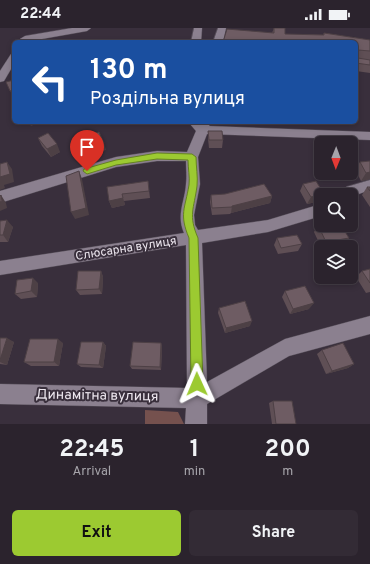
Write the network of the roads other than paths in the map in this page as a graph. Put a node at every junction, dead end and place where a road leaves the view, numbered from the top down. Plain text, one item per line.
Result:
1 (31, 28) edge
2 (86, 28) edge
3 (198, 28) edge
4 (222, 28) edge
5 (25, 40) edge
6 (29, 40) edge
7 (196, 40) edge
8 (219, 40) edge
9 (12, 56) edge
10 (0, 58) edge
11 (12, 59) edge
12 (0, 79) edge
13 (200, 125) edge
14 (370, 136) edge
15 (192, 157) junction
16 (370, 185) edge
17 (358, 189) edge
18 (0, 197) edge
19 (314, 212) edge
20 (194, 238) junction
21 (0, 268) edge
22 (370, 325) edge
23 (0, 394) edge
24 (197, 398) junction
25 (196, 424) edge

1 - 5 street
2 - 6 street
3 - 7 street
4 - 8 street
9 - 10 street
11 - 12 street
13 - 14 street
13 - 15 street
15 - 18 street
15 - 20 street
16 - 17 street
19 - 20 street, Слюсарна вулиця
20 - 21 street, Слюсарна вулиця
20 - 24 street
22 - 24 street
23 - 24 street, Динамітна вулиця
24 - 25 street

